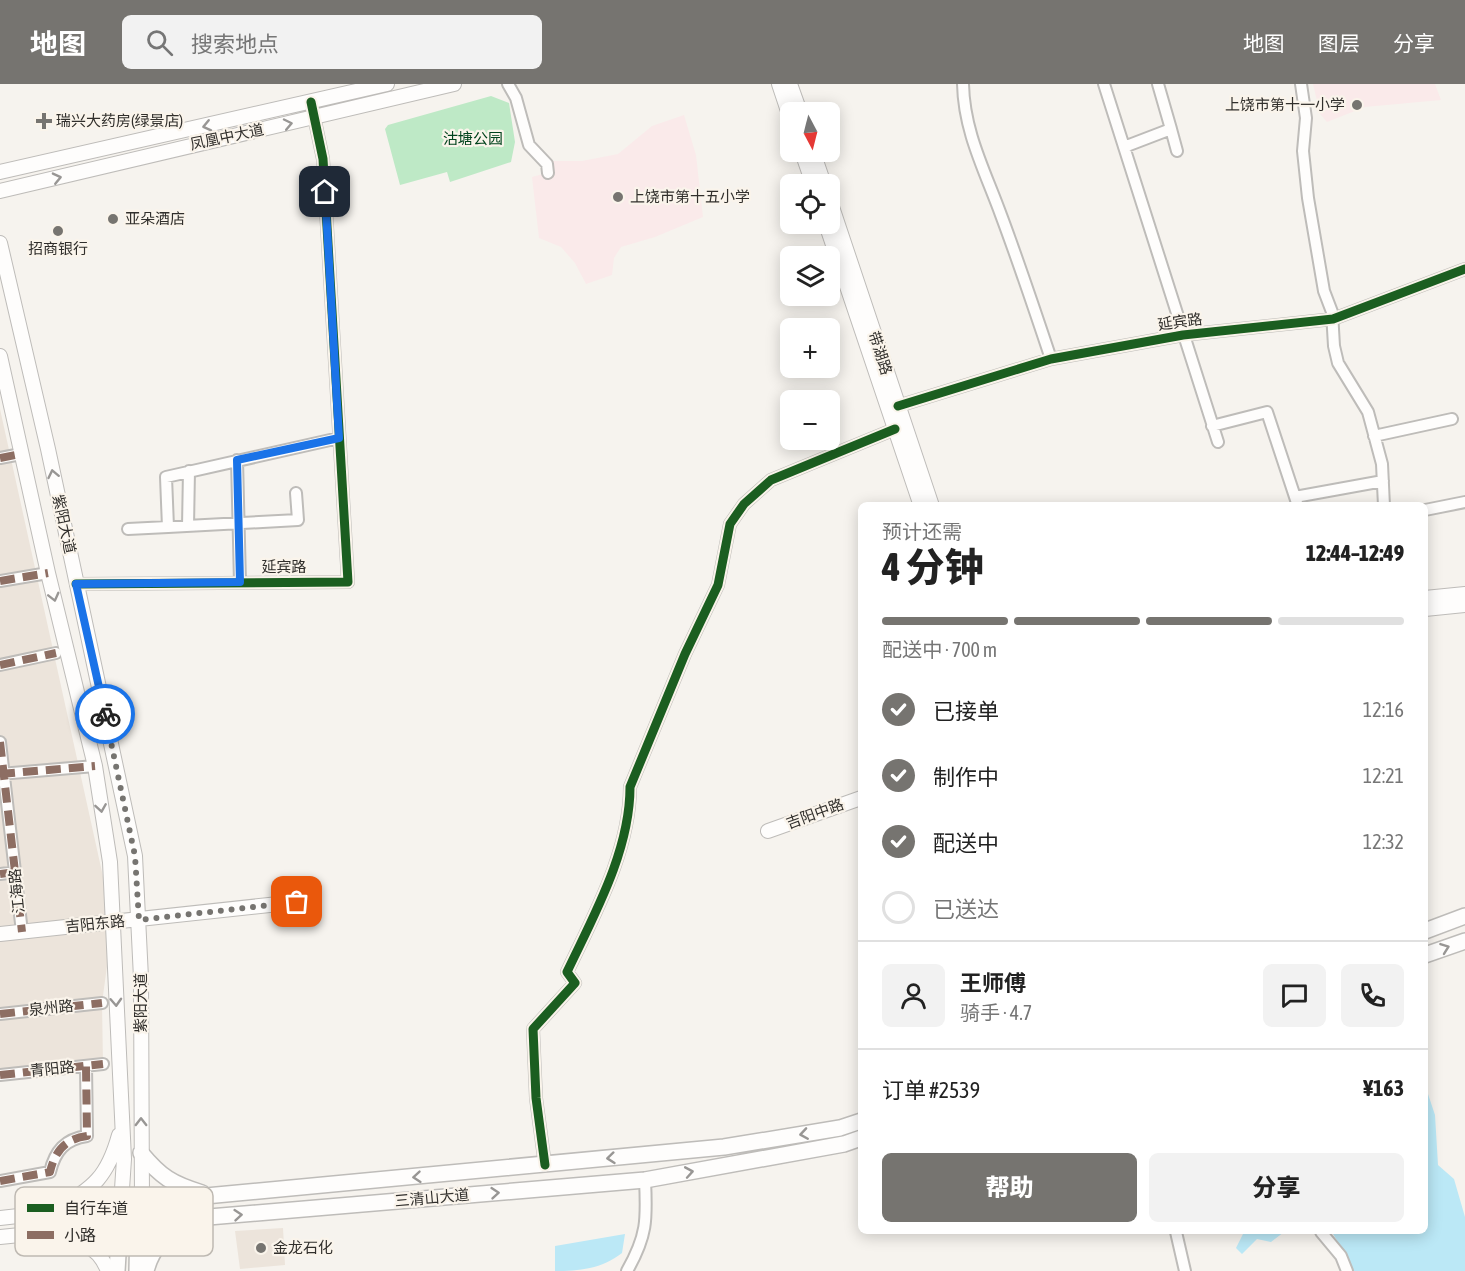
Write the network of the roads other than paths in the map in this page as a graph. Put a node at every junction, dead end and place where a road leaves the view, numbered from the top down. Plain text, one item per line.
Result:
1 (387, 84) edge
2 (454, 84) edge
3 (508, 84) edge
4 (779, 84) edge
5 (790, 84) edge
6 (963, 84) edge
7 (1104, 84) edge
8 (1158, 84) edge
9 (1301, 84) edge
10 (311, 102) junction
11 (785, 102) edge
12 (796, 102) edge
13 (315, 119) junction
14 (1171, 129) junction
15 (1124, 147) junction
16 (1177, 151) dead end
17 (0, 172) edge
18 (548, 173) dead end
19 (0, 191) edge
20 (840, 231) edge
21 (829, 234) edge
22 (0, 243) edge
23 (1465, 269) edge
24 (6, 285) edge
25 (1333, 319) junction
26 (1183, 335) junction
27 (0, 356) edge
28 (1051, 359) junction
29 (898, 406) junction
30 (1452, 419) dead end
31 (1212, 426) junction
32 (896, 429) junction
33 (1374, 436) junction
34 (339, 438) junction
35 (1218, 442) dead end
36 (21, 454) junction
37 (0, 458) edge
38 (237, 460) junction
39 (189, 471) junction
40 (1383, 481) junction
41 (296, 494) dead end
42 (1296, 501) edge
43 (920, 502) edge
44 (931, 502) edge
45 (1384, 502) edge
46 (1465, 502) edge
47 (1428, 509) edge
48 (237, 523) junction
49 (188, 526) junction
50 (168, 527) junction
51 (128, 529) dead end
52 (48, 573) junction
53 (0, 581) edge
54 (240, 582) junction
55 (76, 584) junction
56 (1465, 594) edge
57 (1428, 598) edge
58 (1465, 604) edge
59 (1428, 609) edge
60 (56, 653) dead end
61 (0, 664) edge
62 (0, 742) edge
63 (95, 766) junction
64 (3, 774) edge
65 (858, 799) edge
66 (6, 829) edge
67 (768, 831) dead end
68 (15, 872) junction
69 (0, 874) edge
70 (297, 902) dead end
71 (1465, 916) edge
72 (139, 920) junction
73 (112, 922) junction
74 (1428, 930) edge
75 (22, 932) junction
76 (0, 934) edge
77 (1465, 940) edge
78 (1428, 954) edge
79 (102, 1003) dead end
80 (0, 1014) edge
81 (103, 1064) dead end
82 (86, 1066) junction
83 (0, 1075) edge
84 (858, 1122) edge
85 (122, 1124) junction
86 (858, 1139) edge
87 (141, 1156) junction
88 (124, 1159) junction
89 (544, 1165) junction
90 (645, 1180) junction
91 (0, 1181) edge
92 (92, 1187) edge
93 (122, 1187) edge
94 (142, 1187) edge
95 (182, 1187) edge
96 (213, 1194) edge
97 (15, 1216) edge
98 (213, 1217) edge
99 (0, 1218) edge
100 (1176, 1234) edge
101 (1323, 1234) edge
102 (15, 1235) edge
103 (0, 1237) edge
104 (15, 1243) edge
105 (0, 1244) edge
106 (99, 1256) edge
107 (117, 1256) edge
108 (137, 1256) edge
109 (153, 1256) edge
110 (108, 1271) edge
111 (117, 1271) edge
112 (137, 1271) edge
113 (146, 1271) edge
114 (627, 1271) edge
115 (1185, 1271) edge
116 (1347, 1271) edge

1 - 10 main road, 凤凰中大道
2 - 13 main road, 凤凰中大道
3 - 18 street
4 - 11 main road
5 - 12 main road
6 - 28 street
7 - 15 street
8 - 14 street
9 - 25 street
10 - 13 street
10 -> 17 main road, 凤凰中大道
19 -> 13 main road, 凤凰中大道
13 - 34 street
14 - 15 street
14 - 16 street
15 - 26 street
20 - 29 main road, 带湖路
21 - 32 main road, 带湖路
22 - 24 main road, 紫阳大道
23 - 25 street, 延宾路
55 -> 24 main road, 紫阳大道
25 - 26 street, 延宾路
25 - 33 street
26 - 28 street, 延宾路
26 - 31 street
27 - 36 main road, 紫阳大道
28 - 29 street, 延宾路
29 - 44 main road, 带湖路
30 - 33 street
31 - 35 street
31 - 42 street
32 - 43 main road, 带湖路
32 - 89 street
33 - 40 street
34 - 38 street
34 - 54 street, 延宾路
36 - 37 street
36 - 52 main road, 紫阳大道
38 - 39 street
38 - 48 street
39 - 49 street
39 - 50 street
40 - 42 street
40 - 45 street
41 - 48 street
46 - 47 street
48 - 49 street
48 - 54 street
49 - 50 street
50 - 51 street
52 - 53 street
52 -> 63 main road, 紫阳大道
54 - 55 street, 延宾路
55 - 72 main road, 紫阳大道
56 - 57 main road
58 - 59 main road
60 - 61 street
62 - 64 street, 江海路
63 - 64 street
63 -> 73 main road, 紫阳大道
64 - 66 street, 江海路
65 - 67 main road, 吉阳中路
66 - 68 street, 江海路
68 - 69 street
68 - 75 street, 江海路
70 - 72 main road, 吉阳东路
71 - 74 highway
72 - 73 main road, 吉阳东路
87 -> 72 main road, 紫阳大道
73 - 75 main road, 吉阳东路
73 -> 85 main road, 紫阳大道
75 - 76 main road, 吉阳东路
78 -> 77 highway
79 - 80 street, 泉州路
81 - 82 street, 青阳路
82 - 83 street, 青阳路
82 - 91 street
84 -> 89 highway, 三清山大道
85 - 88 main road, 紫阳大道
85 - 92 main road
90 -> 86 highway, 三清山大道
87 - 88 main road
87 - 94 main road, 紫阳大道
87 - 95 highway
88 - 93 main road, 紫阳大道
89 -> 96 highway, 三清山大道
98 -> 90 highway, 三清山大道
90 - 114 street
97 - 99 main road, 三清山大道
100 - 115 street
101 - 116 street
102 - 103 main road, 三清山大道
104 - 105 main road
106 - 110 main road
107 - 111 highway
108 - 112 highway
109 - 113 highway

